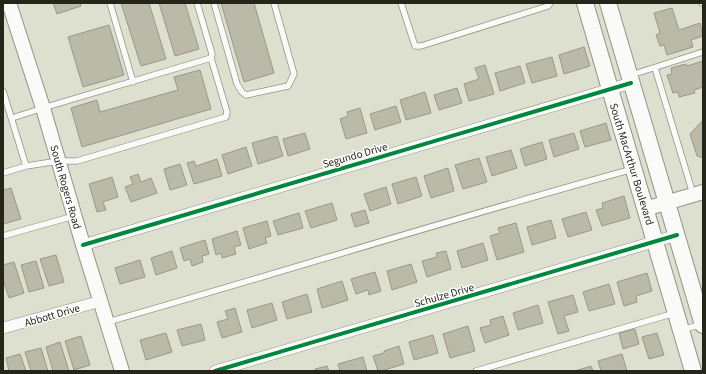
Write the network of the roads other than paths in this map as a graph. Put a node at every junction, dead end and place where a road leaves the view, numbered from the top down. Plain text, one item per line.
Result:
1 (110, 3) edge
2 (197, 3) edge
3 (214, 3) edge
4 (274, 3) edge
5 (401, 3) edge
6 (550, 3) edge
7 (585, 3) edge
8 (608, 3) edge
9 (9, 8) edge
10 (703, 52) edge
11 (211, 58) junction
12 (655, 68) junction
13 (630, 80) junction
14 (133, 82) junction
15 (610, 90) junction
16 (3, 91) edge
17 (43, 108) junction
18 (12, 118) junction
19 (59, 161) junction
20 (26, 166) junction
21 (633, 168) junction
22 (3, 173) edge
23 (698, 194) edge
24 (668, 203) junction
25 (645, 209) junction
26 (75, 215) junction
27 (677, 235) junction
28 (3, 236) edge
29 (655, 242) junction
30 (83, 245) junction
31 (101, 301) junction
32 (676, 313) junction
33 (107, 322) junction
34 (703, 324) edge
35 (3, 328) edge
36 (681, 330) junction
37 (122, 371) edge
38 (215, 371) edge
39 (476, 371) edge
40 (693, 371) edge

1 - 14 lane
2 - 11 lane
3 - 4 lane
5 - 6 lane
7 - 15 main road, South MacArthur Boulevard
8 - 13 main road, South MacArthur Boulevard
9 - 17 street, South Rogers Road
10 - 12 lane
11 - 14 lane
11 - 19 lane
12 - 13 lane
12 - 23 lane
13 - 15 street, Segundo Drive
13 - 24 main road, South MacArthur Boulevard
14 - 17 lane
15 - 21 main road, South MacArthur Boulevard
15 - 30 street, Segundo Drive
16 - 18 lane
17 - 18 lane
17 - 19 street, South Rogers Road
18 - 20 lane
19 - 20 lane
19 - 26 street, South Rogers Road
20 - 22 lane
21 - 25 main road, South MacArthur Boulevard
21 - 33 lane
23 - 24 street
24 - 25 street
24 - 27 main road, South MacArthur Boulevard
25 - 29 main road, South MacArthur Boulevard
26 - 28 lane
26 - 30 street, South Rogers Road
27 - 29 street, Schulze Drive
27 - 34 main road, South MacArthur Boulevard
29 - 32 main road, South MacArthur Boulevard
29 - 38 street, Schulze Drive
30 - 31 street, South Rogers Road
31 - 33 street, South Rogers Road
31 - 35 street, Abbott Drive
32 - 36 main road, South MacArthur Boulevard
32 - 39 lane
33 - 37 street, South Rogers Road
34 - 36 lane
36 - 40 main road, South MacArthur Boulevard

